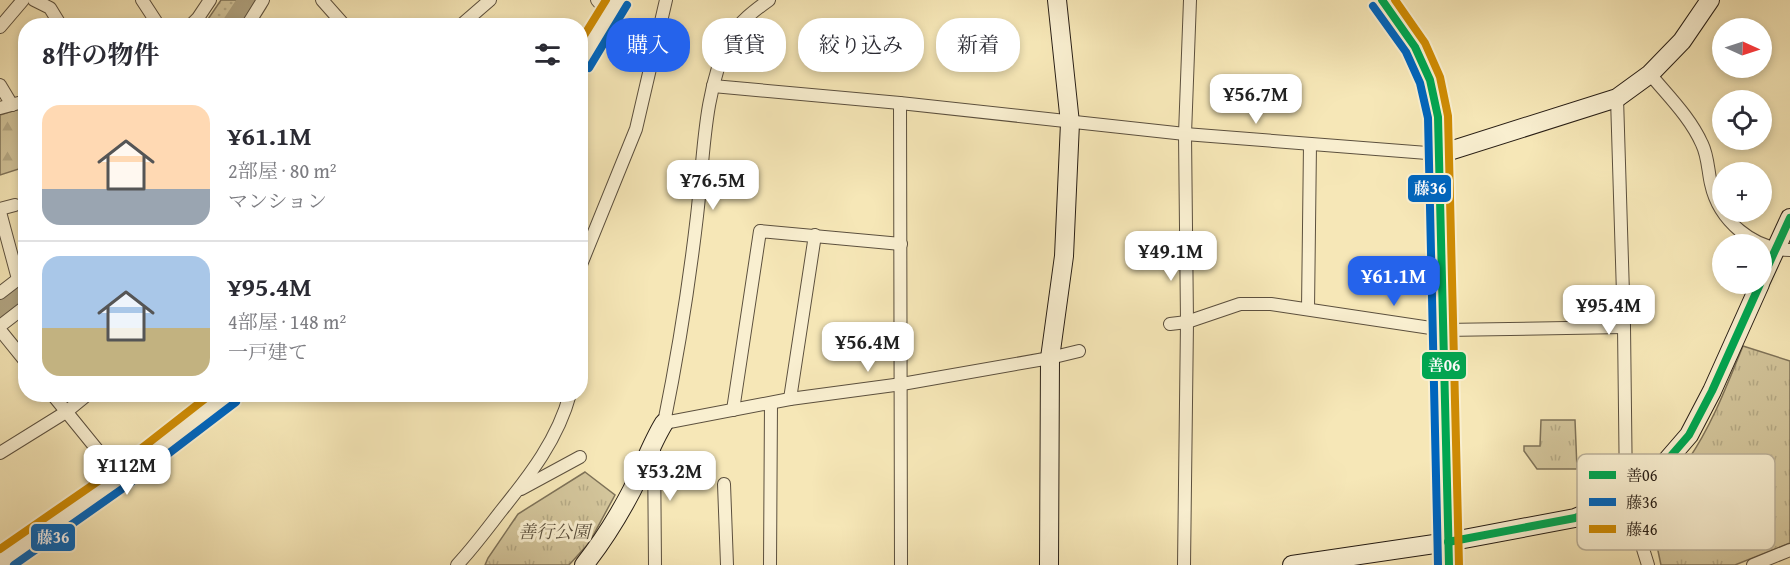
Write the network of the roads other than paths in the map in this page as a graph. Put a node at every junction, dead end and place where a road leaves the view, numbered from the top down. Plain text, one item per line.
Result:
1 (23, 0) edge
2 (34, 0) edge
3 (142, 0) edge
4 (210, 0) edge
5 (263, 0) edge
6 (322, 0) edge
7 (490, 0) edge
8 (597, 0) edge
9 (666, 0) edge
10 (769, 0) edge
11 (1058, 0) edge
12 (1190, 0) edge
13 (1382, 0) edge
14 (1710, 0) edge
15 (613, 7) edge
16 (56, 18) edge
17 (154, 18) edge
18 (198, 18) edge
19 (252, 18) edge
20 (338, 18) edge
21 (469, 18) edge
22 (0, 27) edge
23 (588, 49) edge
24 (1650, 74) junction
25 (0, 85) edge
26 (713, 86) junction
27 (1617, 98) junction
28 (900, 103) junction
29 (6, 106) edge
30 (1070, 123) junction
31 (1185, 135) junction
32 (1310, 144) junction
33 (1440, 154) junction
34 (15, 204) dead end
35 (0, 210) edge
36 (1790, 218) edge
37 (815, 235) junction
38 (901, 244) junction
39 (588, 247) edge
40 (1783, 250) edge
41 (18, 264) edge
42 (1772, 265) edge
43 (18, 279) edge
44 (0, 293) edge
45 (1755, 294) edge
46 (1308, 309) junction
47 (18, 313) edge
48 (1187, 322) junction
49 (1170, 324) dead end
50 (1624, 327) junction
51 (0, 328) edge
52 (1444, 330) junction
53 (1079, 351) dead end
54 (18, 352) edge
55 (1050, 358) junction
56 (902, 384) junction
57 (790, 399) junction
58 (58, 402) edge
59 (78, 402) edge
60 (219, 402) edge
61 (568, 402) edge
62 (771, 403) junction
63 (732, 410) junction
64 (66, 412) junction
65 (664, 423) junction
66 (654, 439) junction
67 (0, 453) edge
68 (1626, 454) edge
69 (1673, 454) edge
70 (580, 457) dead end
71 (121, 479) junction
72 (724, 484) dead end
73 (517, 491) junction
74 (1577, 517) edge
75 (1448, 542) junction
76 (1643, 550) edge
77 (1790, 550) edge
78 (0, 562) edge
79 (1300, 564) edge
80 (457, 565) edge
81 (584, 565) edge
82 (655, 565) edge
83 (727, 565) edge
84 (770, 565) edge
85 (901, 565) edge
86 (1049, 565) edge
87 (1184, 565) edge
88 (1449, 565) edge
89 (1648, 565) edge
90 (1753, 565) edge

1 - 22 street
2 - 16 street
3 - 17 street
4 - 18 street
5 - 19 street
6 - 20 street
7 - 21 street
8 - 15 street
9 - 39 street
10 - 26 street
11 - 30 street
12 - 31 street
13 - 33 street
14 - 24 street
15 - 23 street
24 - 27 street
24 - 40 street
25 - 29 street
26 - 28 street
26 - 65 street
27 - 33 street
27 - 50 street
28 - 30 street
28 - 38 street
30 - 31 street
30 - 55 street
31 - 32 street
31 - 48 street
32 - 33 street
32 - 46 street
33 - 52 street
34 - 35 street
35 - 41 street
36 - 40 street
37 - 38 street
37 - 57 street
37 - 63 street
38 - 56 street
40 - 42 street
43 - 44 street
45 - 69 street
46 - 48 street
46 - 52 street
47 - 51 street
48 - 49 street
48 - 87 street
50 - 52 street
50 - 68 street
51 - 54 street
52 - 75 street
53 - 55 street
55 - 56 street
55 - 86 street
56 - 57 street
56 - 85 street
57 - 62 street
58 - 64 street
59 - 64 street
60 - 71 street
61 - 73 street
62 - 63 street
62 - 84 street
63 - 65 street
64 - 67 street
64 - 71 street
65 - 66 street
66 - 81 street
66 - 82 street
70 - 73 street
71 - 78 street
72 - 83 street
73 - 80 street
74 - 75 street
75 - 79 street
75 - 88 street
76 - 89 street
77 - 90 street

